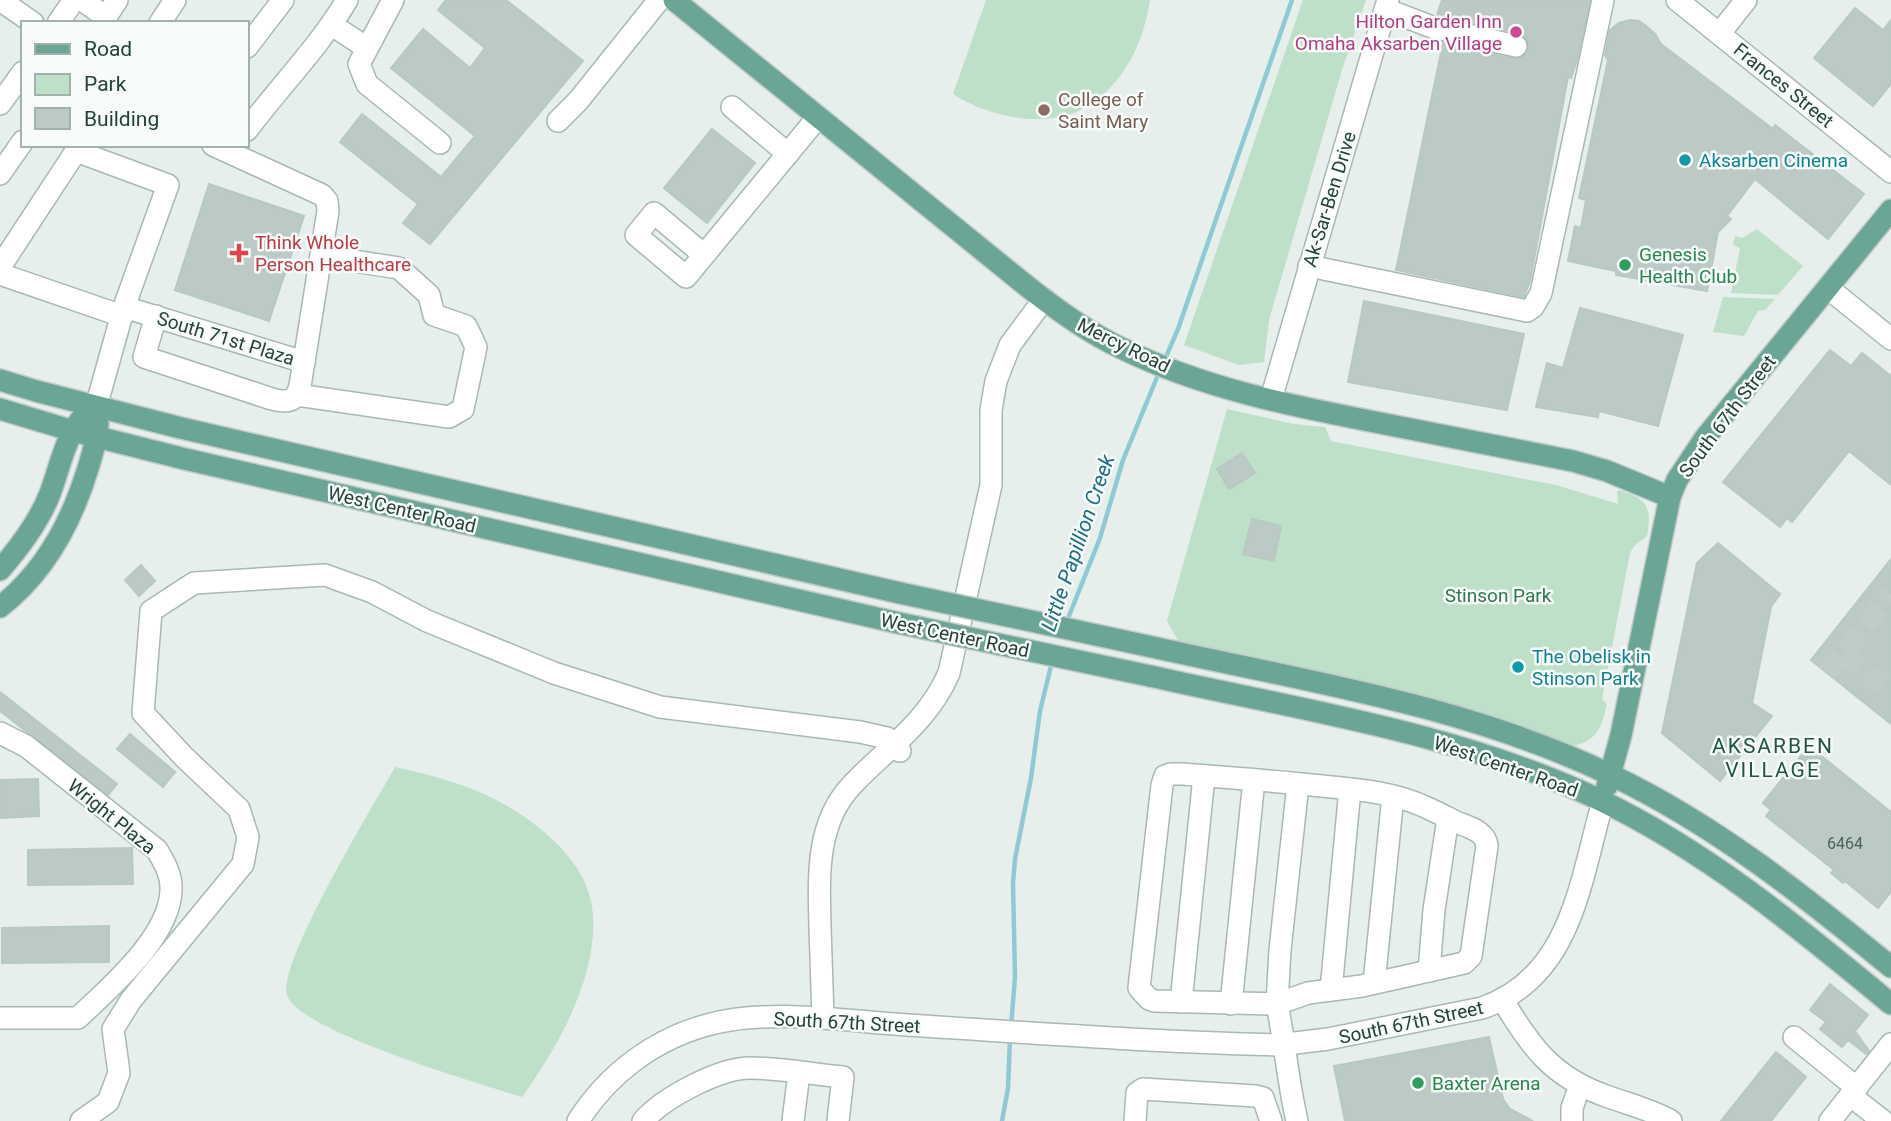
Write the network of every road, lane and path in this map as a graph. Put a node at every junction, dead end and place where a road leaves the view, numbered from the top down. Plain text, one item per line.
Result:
1 (0, 0) edge
2 (74, 0) edge
3 (82, 0) edge
4 (117, 0) edge
5 (175, 0) edge
6 (283, 0) edge
7 (393, 0) edge
8 (659, 0) edge
9 (674, 0) edge
10 (1604, 0) edge
11 (1677, 0) edge
12 (1746, 0) edge
13 (1387, 5) edge
14 (336, 9) edge
15 (30, 21) edge
16 (59, 21) edge
17 (161, 21) edge
18 (1720, 33) junction
19 (248, 46) edge
20 (1516, 46) dead end
21 (367, 48) junction
22 (21, 75) edge
23 (0, 104) edge
24 (732, 107) dead end
25 (818, 117) junction
26 (250, 120) edge
27 (558, 121) dead end
28 (440, 143) dead end
29 (21, 144) edge
30 (77, 148) edge
31 (226, 148) edge
32 (788, 154) junction
33 (1891, 172) edge
34 (0, 174) edge
35 (1891, 211) edge
36 (704, 255) dead end
37 (321, 256) junction
38 (1309, 266) junction
39 (0, 267) edge
40 (0, 274) edge
41 (1828, 288) junction
42 (1044, 299) junction
43 (123, 311) junction
44 (156, 316) junction
45 (1891, 340) edge
46 (304, 362) junction
47 (0, 380) edge
48 (297, 395) junction
49 (1272, 399) junction
50 (96, 407) junction
51 (0, 409) edge
52 (73, 430) junction
53 (97, 436) junction
54 (1670, 497) junction
55 (0, 570) edge
56 (0, 607) edge
57 (0, 733) edge
58 (898, 748) junction
59 (1610, 775) junction
60 (1204, 776) junction
61 (1254, 780) junction
62 (1298, 784) junction
63 (1350, 789) junction
64 (1393, 796) junction
65 (1603, 802) junction
66 (1448, 818) junction
67 (1891, 967) edge
68 (1429, 971) junction
69 (1374, 983) junction
70 (1331, 990) junction
71 (1502, 999) junction
72 (1181, 1002) junction
73 (1231, 1003) junction
74 (1277, 1004) junction
75 (1891, 1004) edge
76 (0, 1018) edge
77 (823, 1018) junction
78 (1794, 1037) dead end
79 (1891, 1044) edge
80 (1286, 1045) junction
81 (799, 1073) junction
82 (1580, 1085) junction
83 (1854, 1092) junction
84 (1891, 1113) edge
85 (82, 1121) edge
86 (578, 1121) edge
87 (643, 1121) edge
88 (793, 1121) edge
89 (838, 1121) edge
90 (1135, 1121) edge
91 (1271, 1121) edge
92 (1297, 1121) edge
93 (1572, 1121) edge
94 (1671, 1121) edge
95 (1830, 1121) edge
96 (1884, 1121) edge

1 - 15 street
2 - 16 street
3 - 4 street
5 - 17 street
6 - 19 street
7 - 21 street
8 - 27 street
9 - 25 main road, Mercy Road
10 - 38 street
11 - 18 street, Frances Street
12 - 18 street
13 - 20 street
13 - 38 street, Ak-Sar-Ben Drive
14 - 21 street
14 - 26 street
18 - 33 street, Frances Street
21 - 28 street
22 - 23 street
24 - 32 street
25 - 32 street
25 - 42 main road, Mercy Road
29 - 34 street
30 - 39 street
30 - 43 street
31 - 37 street, South 71st Plaza
32 - 36 street
35 - 41 main road, South 67th Street
37 - 46 street, South 71st Plaza
37 - 48 street
38 - 49 street, Ak-Sar-Ben Drive
40 - 43 street, South 71st Plaza
41 - 45 street
41 - 54 main road, South 67th Street
42 - 49 main road, Mercy Road
42 - 58 street
43 - 44 street, South 71st Plaza
43 - 50 street
44 - 46 street, South 71st Plaza
44 - 48 street
46 - 48 street
47 - 50 main road, West Center Road
49 - 54 main road, Mercy Road
50 - 52 main road
50 - 53 main road
50 - 59 main road, West Center Road, bridge
51 - 52 main road, West Center Road
52 - 53 main road, West Center Road
52 - 55 main road
53 - 56 main road
53 - 65 main road, West Center Road, bridge
54 - 59 main road, South 67th Street
57 - 76 street, Wright Plaza
58 - 77 street
58 - 85 street
59 - 65 main road, South 67th Street
59 - 67 main road, West Center Road
60 - 61 street
60 - 72 street
60 - 72 street
61 - 62 street
61 - 73 street
62 - 63 street
62 - 74 street
63 - 64 street
63 - 70 street
64 - 66 street
64 - 69 street
65 - 71 street, South 67th Street
65 - 75 main road, West Center Road
66 - 68 street
66 - 68 street
68 - 69 street
69 - 70 street
70 - 74 street
71 - 80 street, South 67th Street
71 - 82 street
72 - 73 street
73 - 74 street
74 - 80 street
77 - 80 street, South 67th Street
77 - 86 street, South 67th Street
78 - 83 street
79 - 83 street
80 - 92 street
81 - 87 street
81 - 88 street
81 - 89 street
82 - 93 street
82 - 94 street
83 - 95 street
83 - 96 street
84 - 96 street
90 - 91 street

